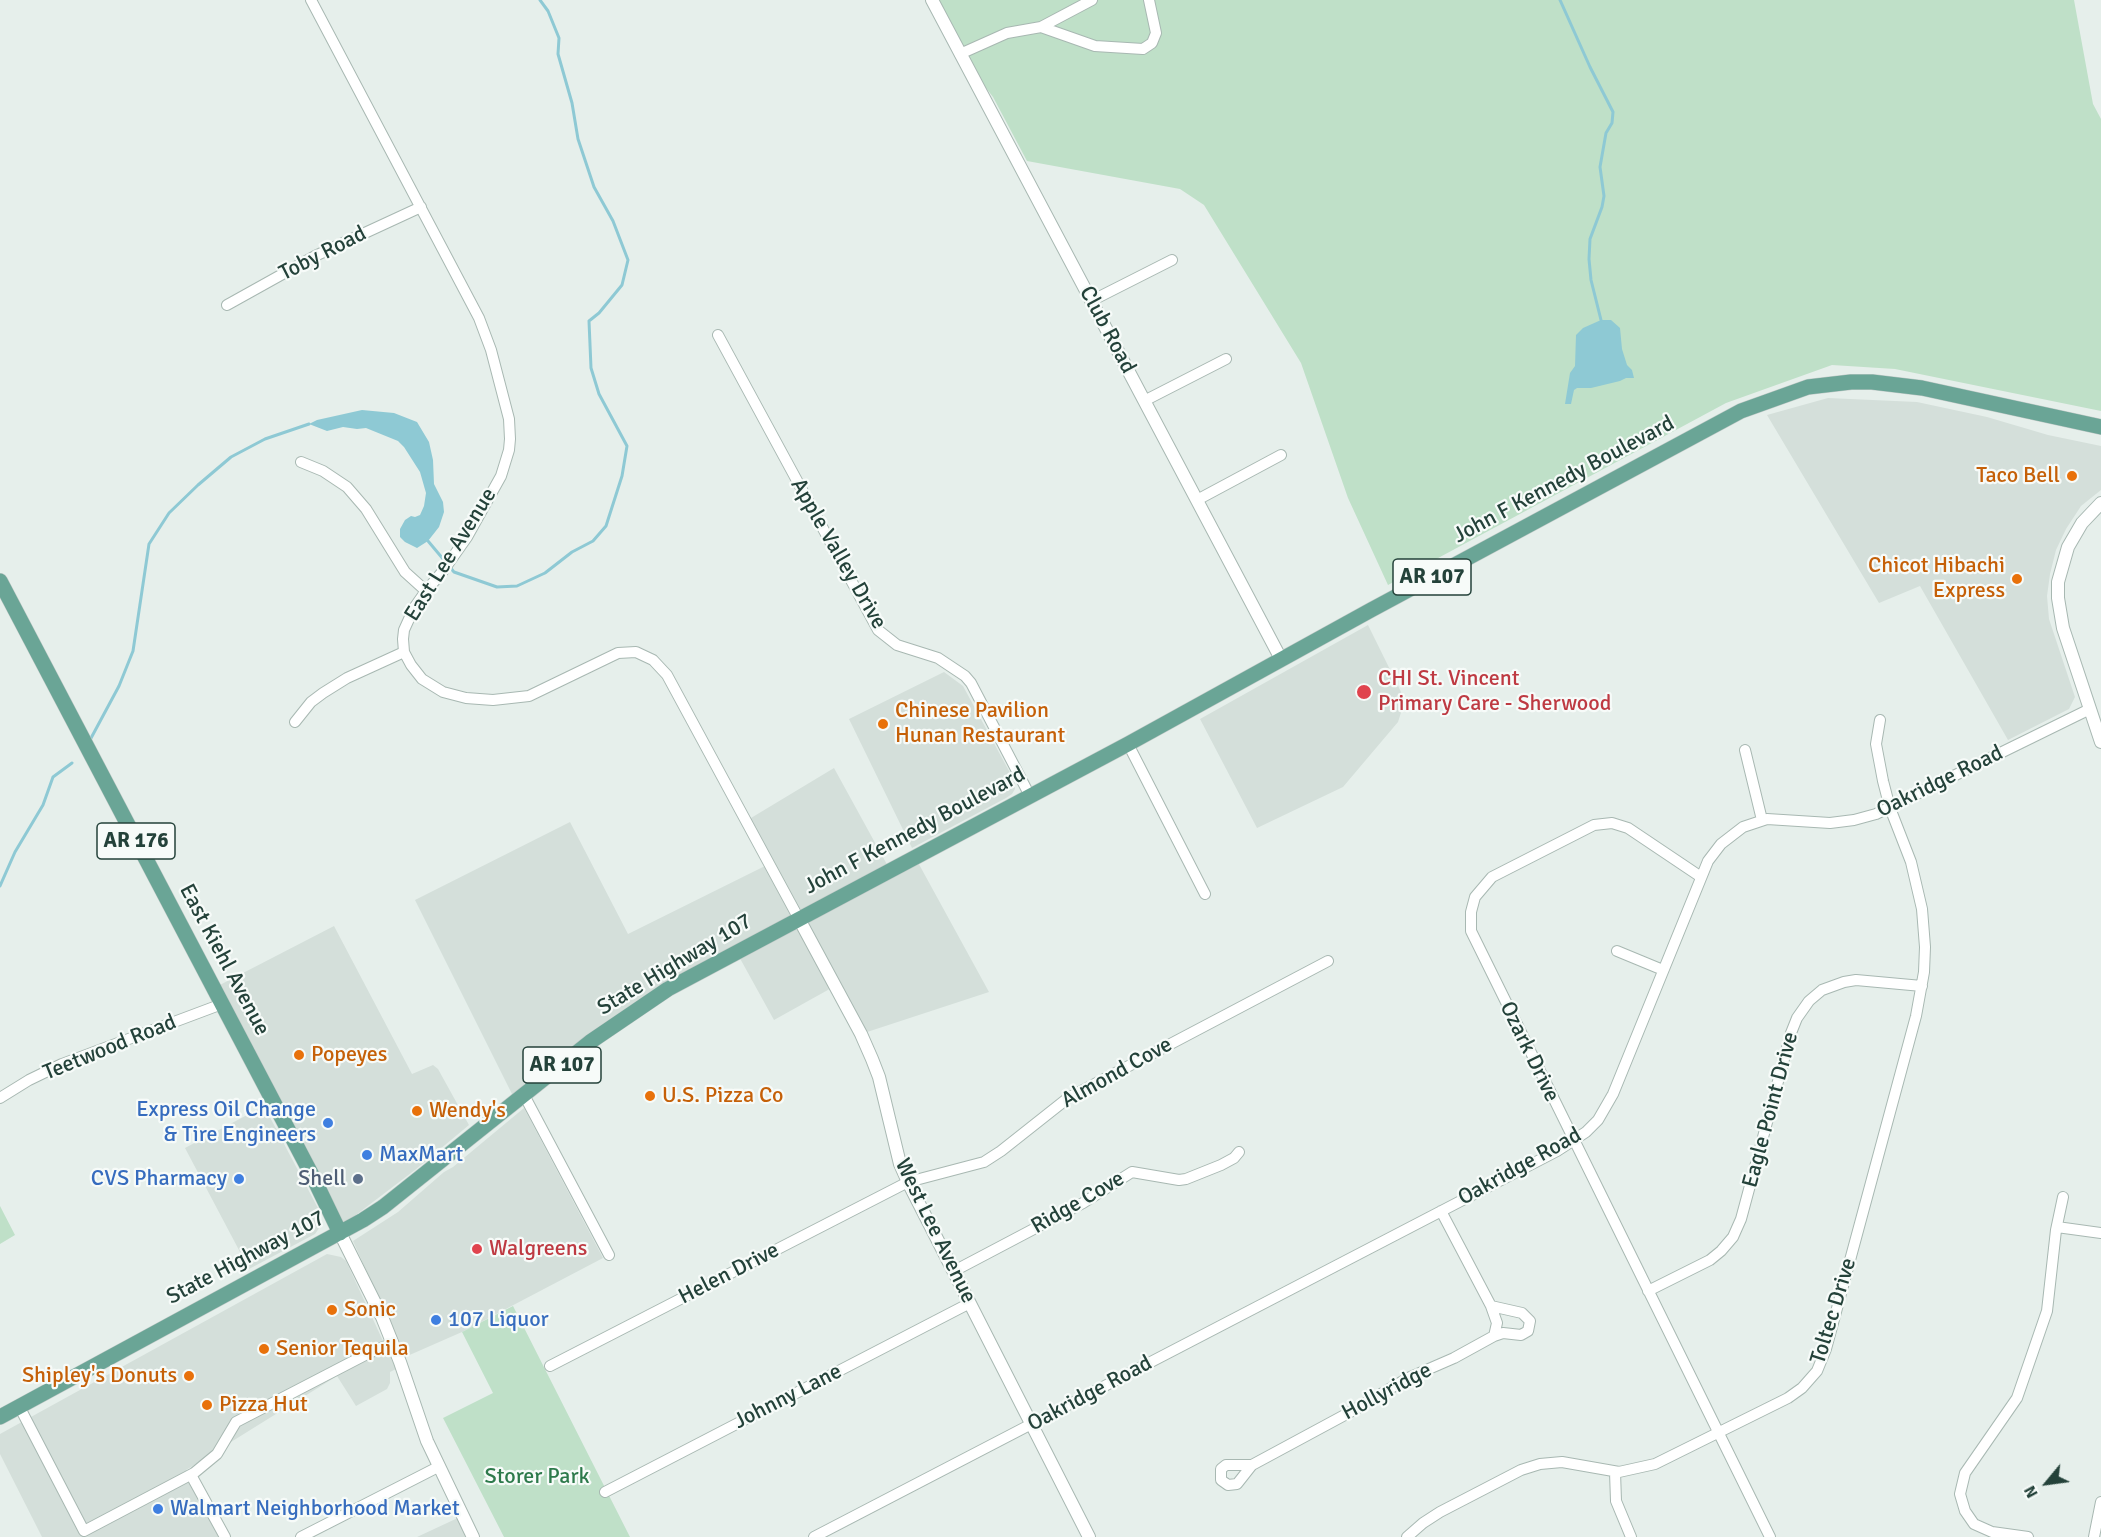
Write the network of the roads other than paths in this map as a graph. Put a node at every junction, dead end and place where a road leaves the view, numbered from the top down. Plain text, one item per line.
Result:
1 (311, 0) edge
2 (932, 0) edge
3 (1092, 0) edge
4 (1149, 0) edge
5 (1041, 27) junction
6 (960, 54) junction
7 (421, 207) junction
8 (1172, 260) dead end
9 (1091, 301) junction
10 (226, 305) dead end
11 (718, 334) dead end
12 (1226, 359) dead end
13 (1144, 401) junction
14 (2101, 427) edge
15 (1281, 455) dead end
16 (301, 462) dead end
17 (1197, 500) junction
18 (2101, 503) edge
19 (0, 581) edge
20 (426, 591) junction
21 (404, 652) junction
22 (1281, 659) junction
23 (2090, 709) junction
24 (1880, 720) dead end
25 (295, 722) dead end
26 (2101, 741) edge
27 (1128, 744) junction
28 (1745, 750) dead end
29 (1030, 796) junction
30 (1890, 808) junction
31 (1762, 820) junction
32 (1701, 877) junction
33 (1205, 894) dead end
34 (799, 919) junction
35 (1617, 951) dead end
36 (1328, 961) dead end
37 (1663, 970) junction
38 (1922, 986) junction
39 (222, 1004) junction
40 (524, 1095) junction
41 (0, 1098) edge
42 (1573, 1141) junction
43 (1239, 1152) dead end
44 (908, 1182) junction
45 (2063, 1197) dead end
46 (1441, 1211) junction
47 (2057, 1227) junction
48 (340, 1233) junction
49 (2101, 1233) edge
50 (609, 1255) dead end
51 (954, 1271) junction
52 (1648, 1291) junction
53 (970, 1303) junction
54 (1491, 1306) junction
55 (1494, 1336) junction
56 (393, 1343) junction
57 (550, 1366) dead end
58 (19, 1406) junction
59 (0, 1417) edge
60 (1032, 1425) junction
61 (1718, 1433) junction
62 (1251, 1465) dead end
63 (438, 1467) junction
64 (1615, 1472) junction
65 (191, 1475) junction
66 (605, 1491) dead end
67 (2101, 1502) edge
68 (225, 1537) edge
69 (301, 1537) edge
70 (473, 1537) edge
71 (814, 1537) edge
72 (1089, 1537) edge
73 (1407, 1537) edge
74 (1631, 1537) edge
75 (1770, 1537) edge
76 (2028, 1537) edge
77 (2094, 1537) edge

1 - 7 street, East Lee Avenue
2 - 6 street, Club Road
3 - 5 street
4 - 5 street
5 - 6 street
6 - 9 street, Club Road
7 - 10 street, Toby Road
7 - 20 street, East Lee Avenue
8 - 9 street
9 - 13 street, Club Road
11 - 29 street, Apple Valley Drive
12 - 13 street
13 - 17 street, Club Road
14 - 22 main road, John F Kennedy Boulevard / AR 107
15 - 17 street
16 - 20 street
17 - 22 street, Club Road
18 - 23 street
19 - 39 main road, East Kiehl Avenue / AR 176
20 - 21 street, East Lee Avenue
21 - 25 street
21 - 34 street, East Lee Avenue
22 - 27 main road, John F Kennedy Boulevard / AR 107
23 - 26 street
23 - 30 street, Oakridge Road
24 - 30 street, Toltec Drive
27 - 29 main road, John F Kennedy Boulevard / AR 107
27 - 33 street
28 - 31 street
29 - 34 main road, John F Kennedy Boulevard / AR 107
30 - 31 street, Oakridge Road
30 - 38 street, Toltec Drive
31 - 32 street, Oakridge Road
32 - 37 street, Oakridge Road
32 - 42 street, Ozark Drive
34 - 40 main road, State Highway 107 / AR 107
34 - 44 street, West Lee Avenue
35 - 37 street
36 - 44 street, Almond Cove
37 - 42 street, Oakridge Road
38 - 52 street, Eagle Point Drive
38 - 61 street, Toltec Drive
39 - 41 street, Teetwood Road
39 - 48 main road, East Kiehl Avenue / AR 176
40 - 48 main road, State Highway 107 / AR 107
40 - 50 street
42 - 46 street, Oakridge Road
42 - 52 street, Ozark Drive
43 - 51 street, Ridge Cove
44 - 51 street, West Lee Avenue
44 - 57 street, Helen Drive
45 - 47 street
46 - 54 street
46 - 60 street, Oakridge Road
47 - 49 street
47 - 76 street
48 - 56 street
48 - 58 main road, State Highway 107 / AR 107
51 - 53 street, West Lee Avenue
52 - 61 street, Ozark Drive
53 - 60 street, West Lee Avenue
53 - 66 street, Johnny Lane
54 - 55 street
54 - 55 street
55 - 62 street, Hollyridge
56 - 63 street
56 - 65 street
58 - 59 main road, State Highway 107 / AR 107
58 - 65 street
60 - 71 street, Oakridge Road
60 - 72 street, West Lee Avenue
61 - 64 street, Toltec Drive
61 - 75 street, Ozark Drive
63 - 69 street
63 - 70 street
64 - 73 street, Toltec Drive
64 - 74 street
65 - 68 street
67 - 77 street

